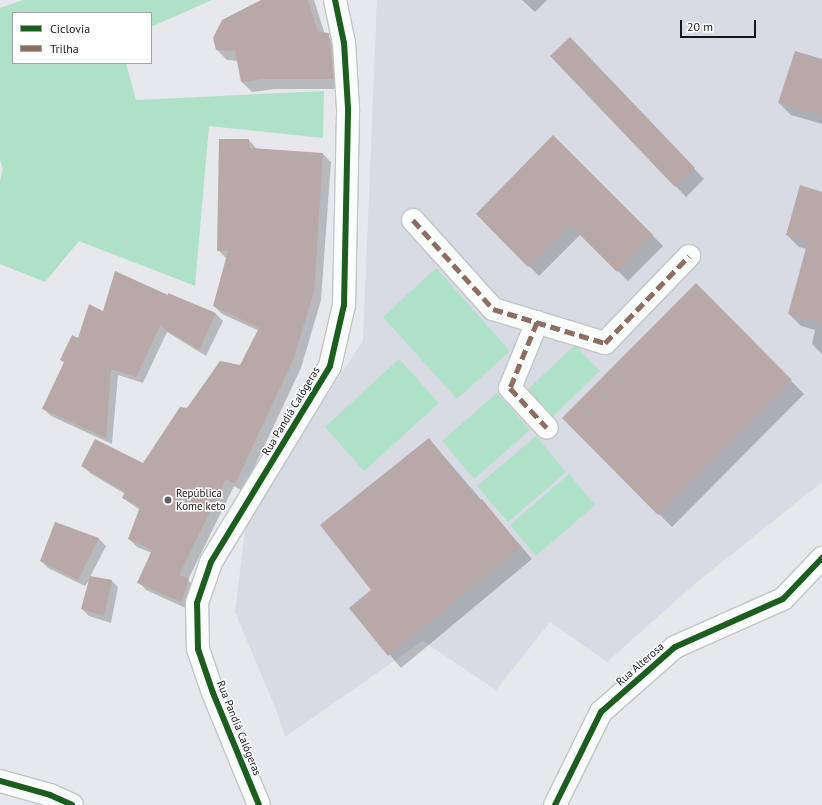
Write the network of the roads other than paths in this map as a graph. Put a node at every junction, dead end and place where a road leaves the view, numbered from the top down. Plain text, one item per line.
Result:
1 (335, 0) edge
2 (413, 220) dead end
3 (689, 256) dead end
4 (536, 322) junction
5 (547, 428) dead end
6 (822, 558) edge
7 (0, 781) edge
8 (72, 805) edge
9 (259, 805) edge
10 (555, 805) edge

1 - 9 street, Rua Pandiá Calógeras
2 - 4 street
3 - 4 street
4 - 5 street
6 - 10 street, Rua Alterosa
7 - 8 street

